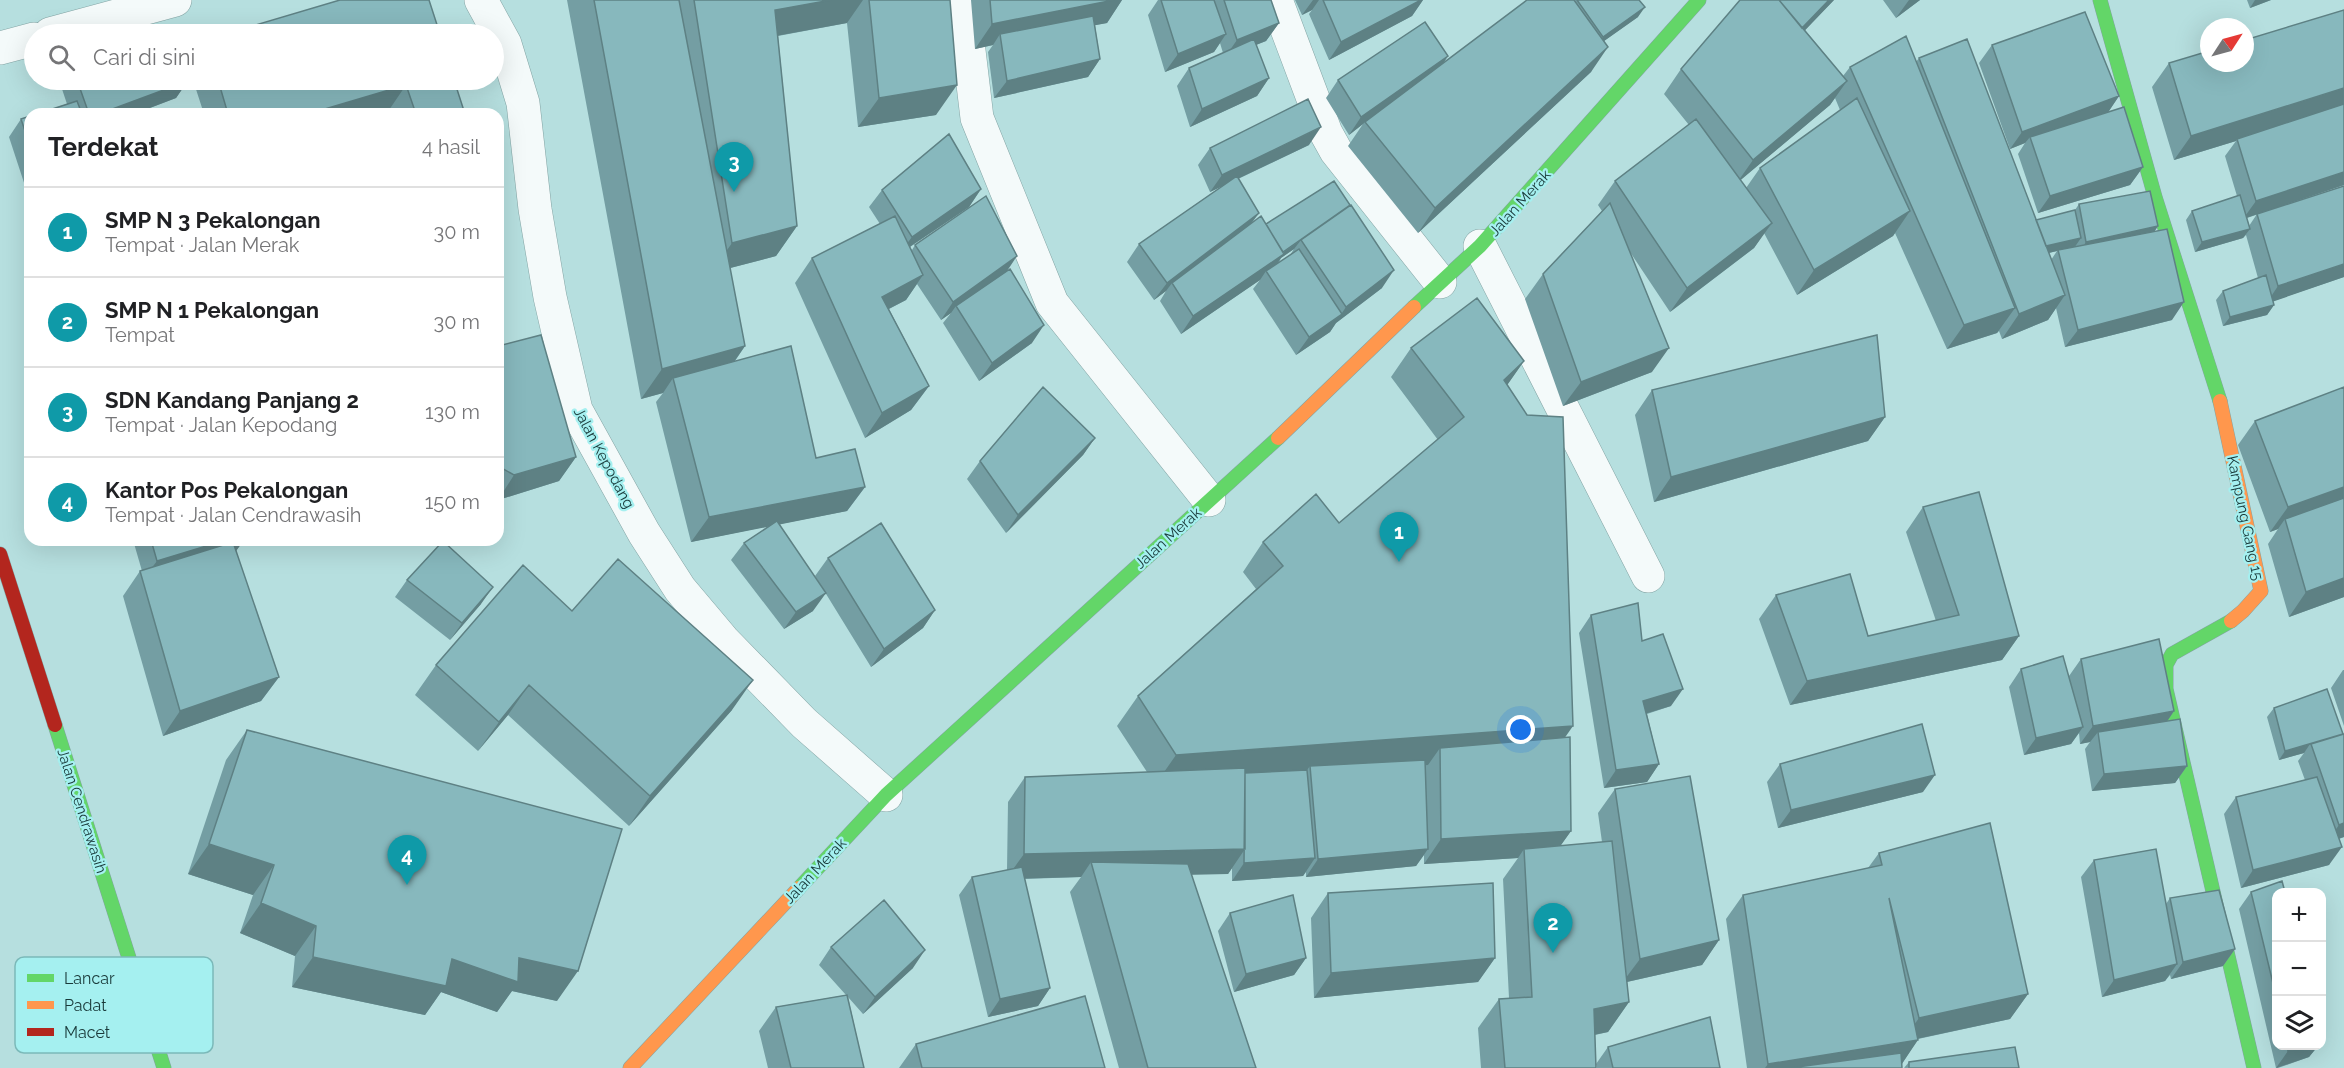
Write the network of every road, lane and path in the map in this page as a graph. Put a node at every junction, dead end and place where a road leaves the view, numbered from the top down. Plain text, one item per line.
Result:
1 (175, 0) edge
2 (481, 0) edge
3 (963, 0) edge
4 (1276, 0) edge
5 (1699, 0) edge
6 (2100, 0) edge
7 (87, 24) edge
8 (494, 24) edge
9 (24, 42) edge
10 (504, 42) edge
11 (0, 48) edge
12 (1480, 246) junction
13 (1440, 282) junction
14 (1209, 500) junction
15 (0, 554) edge
16 (1648, 576) dead end
17 (886, 795) junction
18 (129, 957) edge
19 (159, 1053) edge
20 (164, 1068) edge
21 (630, 1068) edge
22 (2254, 1068) edge

1 - 7 street
2 - 8 street, Jalan Kepodang
3 - 14 street
4 - 13 street
5 - 12 street, Jalan Merak
6 - 22 street, Kampung Gang 15
9 - 11 street
10 - 17 street, Jalan Kepodang
12 - 13 street, Jalan Merak
12 - 16 street
13 - 14 street, Jalan Merak
14 - 17 street, Jalan Merak
15 - 18 street, Jalan Cendrawasih
17 - 21 street, Jalan Merak
19 - 20 street, Jalan Cendrawasih

